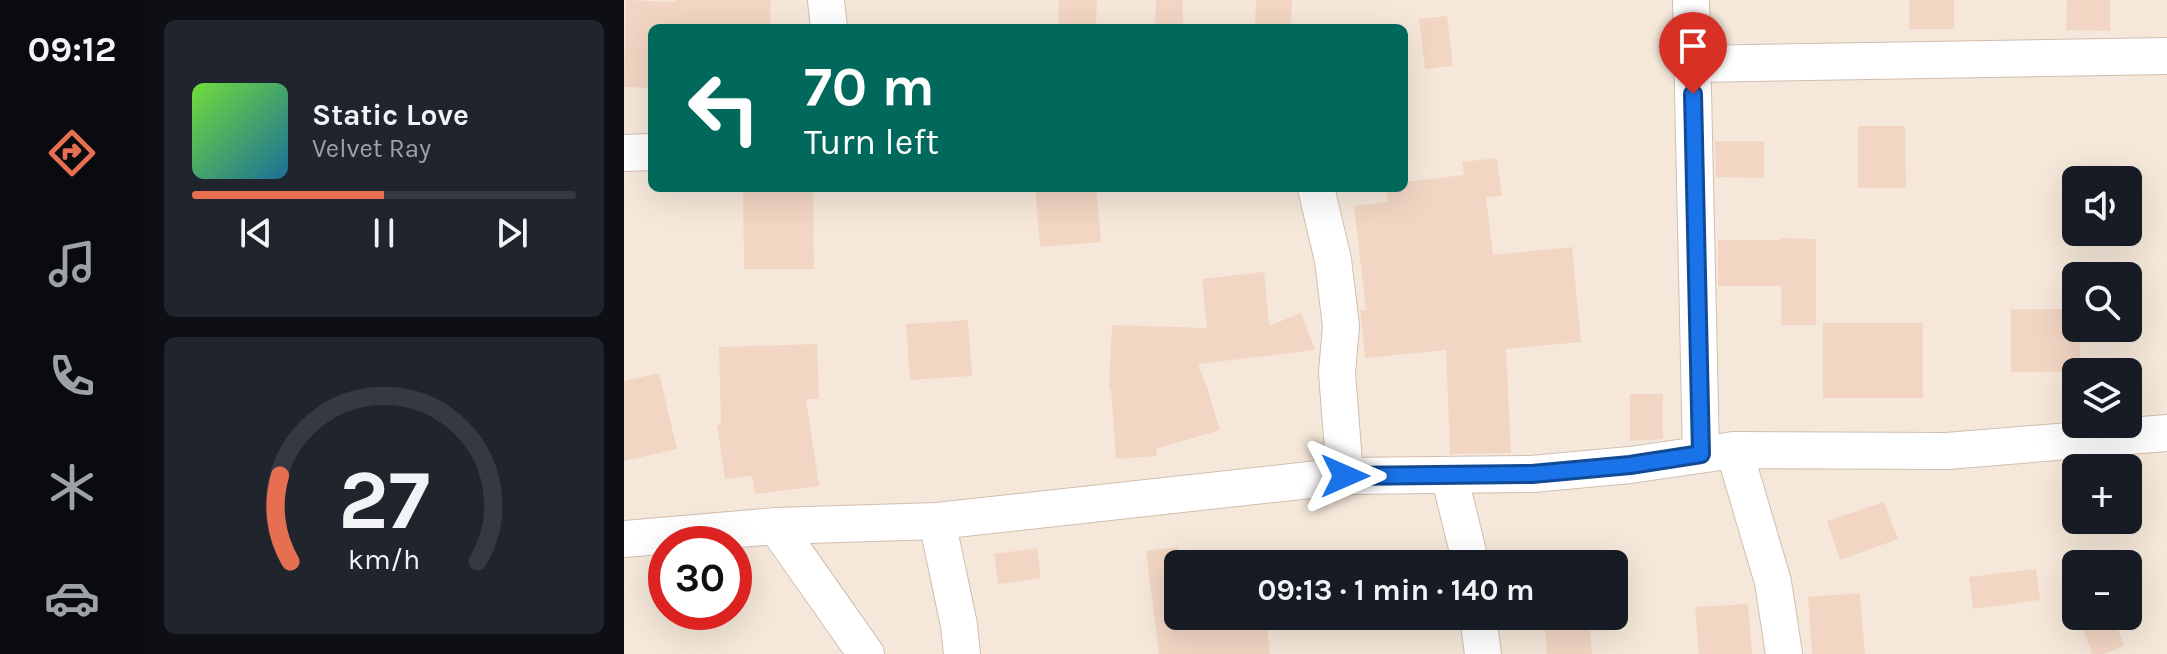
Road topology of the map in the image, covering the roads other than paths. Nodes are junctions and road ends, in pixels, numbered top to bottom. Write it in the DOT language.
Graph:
graph roads {
  1 [pos="826,0"];
  2 [pos="1691,0"];
  3 [pos="829,24"];
  4 [pos="2167,56"];
  5 [pos="1692,64"];
  6 [pos="648,152"];
  7 [pos="624,153"];
  8 [pos="1317,192"];
  9 [pos="2167,433"];
  10 [pos="1717,452"];
  11 [pos="1449,475"];
  12 [pos="1345,476"];
  13 [pos="937,521"];
  14 [pos="776,526"];
  15 [pos="624,539"];
  16 [pos="1468,550"];
  17 [pos="1480,630"];
  18 [pos="866,654"];
  19 [pos="962,654"];
  20 [pos="1483,654"];
  21 [pos="1784,654"];
  1 -- 3 [label="street"];
  2 -- 5 [label="street"];
  4 -- 5 [label="street"];
  5 -- 10 [label="street"];
  6 -- 7 [label="street"];
  8 -- 12 [label="street"];
  9 -- 10 [label="street"];
  10 -- 11 [label="street"];
  10 -- 21 [label="street"];
  11 -- 12 [label="street"];
  11 -- 16 [label="street"];
  12 -- 13 [label="street"];
  13 -- 14 [label="street"];
  13 -- 19 [label="street"];
  14 -- 15 [label="street"];
  14 -- 18 [label="street"];
  17 -- 20 [label="street"];
}
